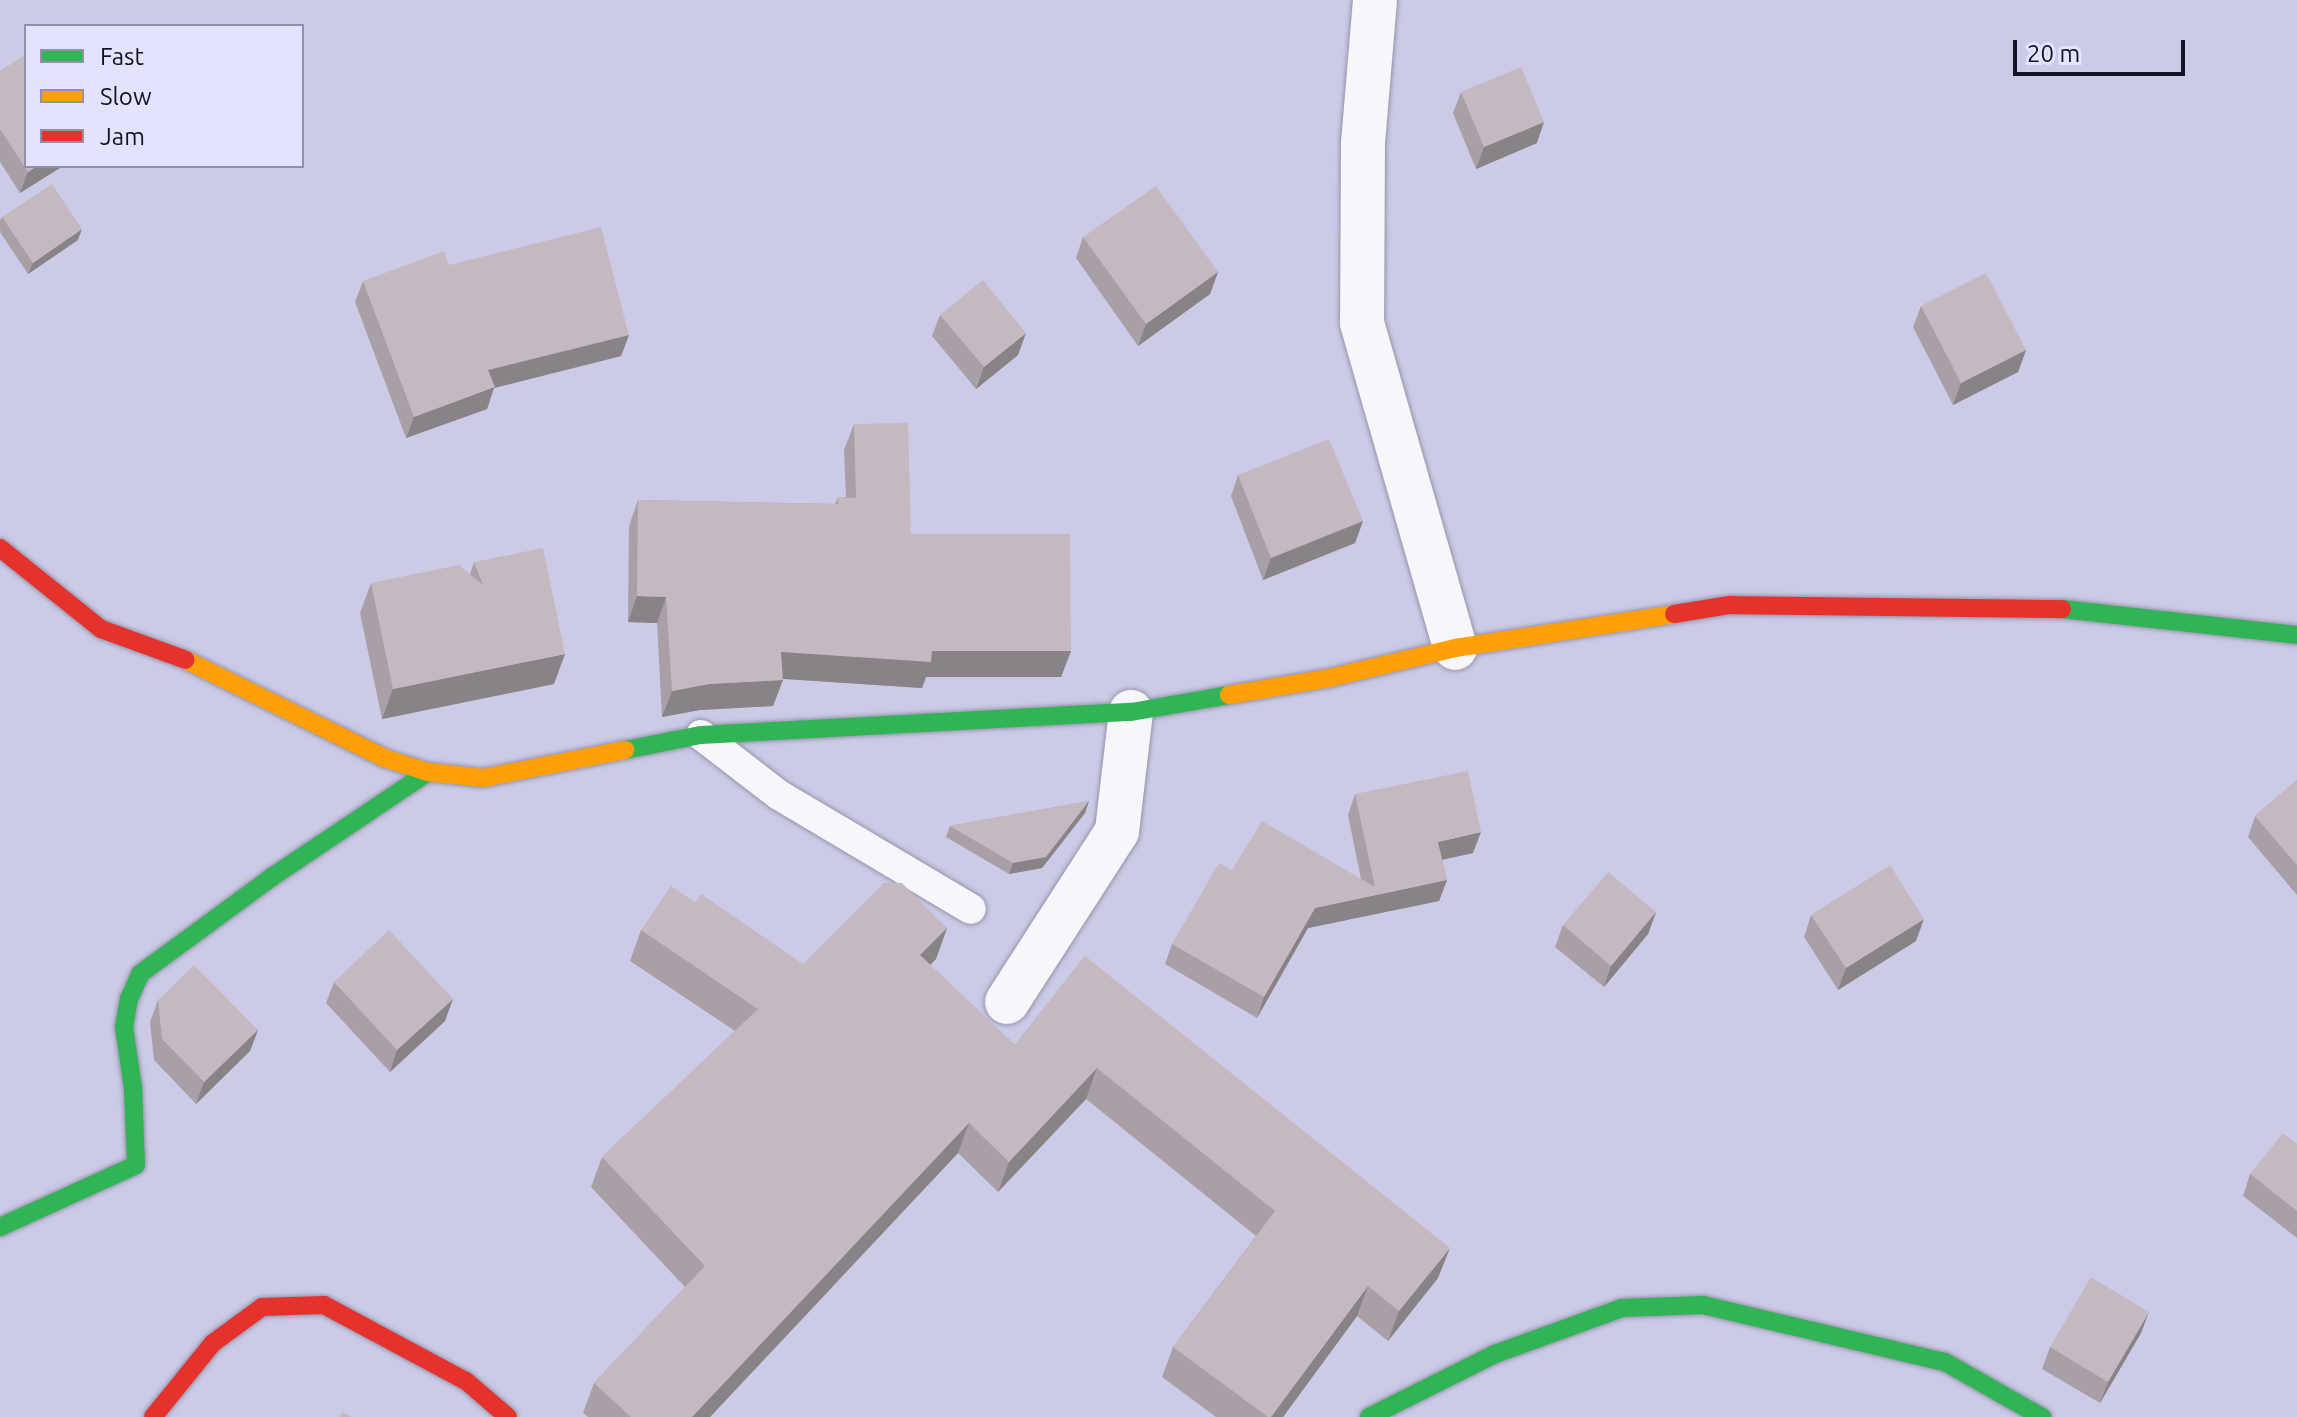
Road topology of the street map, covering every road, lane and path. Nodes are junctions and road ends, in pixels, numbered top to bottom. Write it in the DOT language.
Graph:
graph roads {
  1 [pos="1375,0"];
  2 [pos="0,548"];
  3 [pos="2297,635"];
  4 [pos="1455,648"];
  5 [pos="1131,712"];
  6 [pos="701,735"];
  7 [pos="428,772"];
  8 [pos="971,909"];
  9 [pos="1007,1002"];
  10 [pos="0,1227"];
  11 [pos="153,1417"];
  12 [pos="508,1417"];
  13 [pos="1369,1417"];
  14 [pos="2042,1417"];
  1 -- 4 [label="street"];
  2 -- 7 [label="main road"];
  3 -- 4 [label="main road"];
  4 -- 5 [label="main road"];
  5 -- 6 [label="main road"];
  5 -- 9 [label="street"];
  6 -- 7 [label="main road"];
  6 -- 8 [label="lane"];
  7 -- 10 [label="main road"];
  11 -- 12 [label="main road"];
  13 -- 14 [label="main road"];
}
